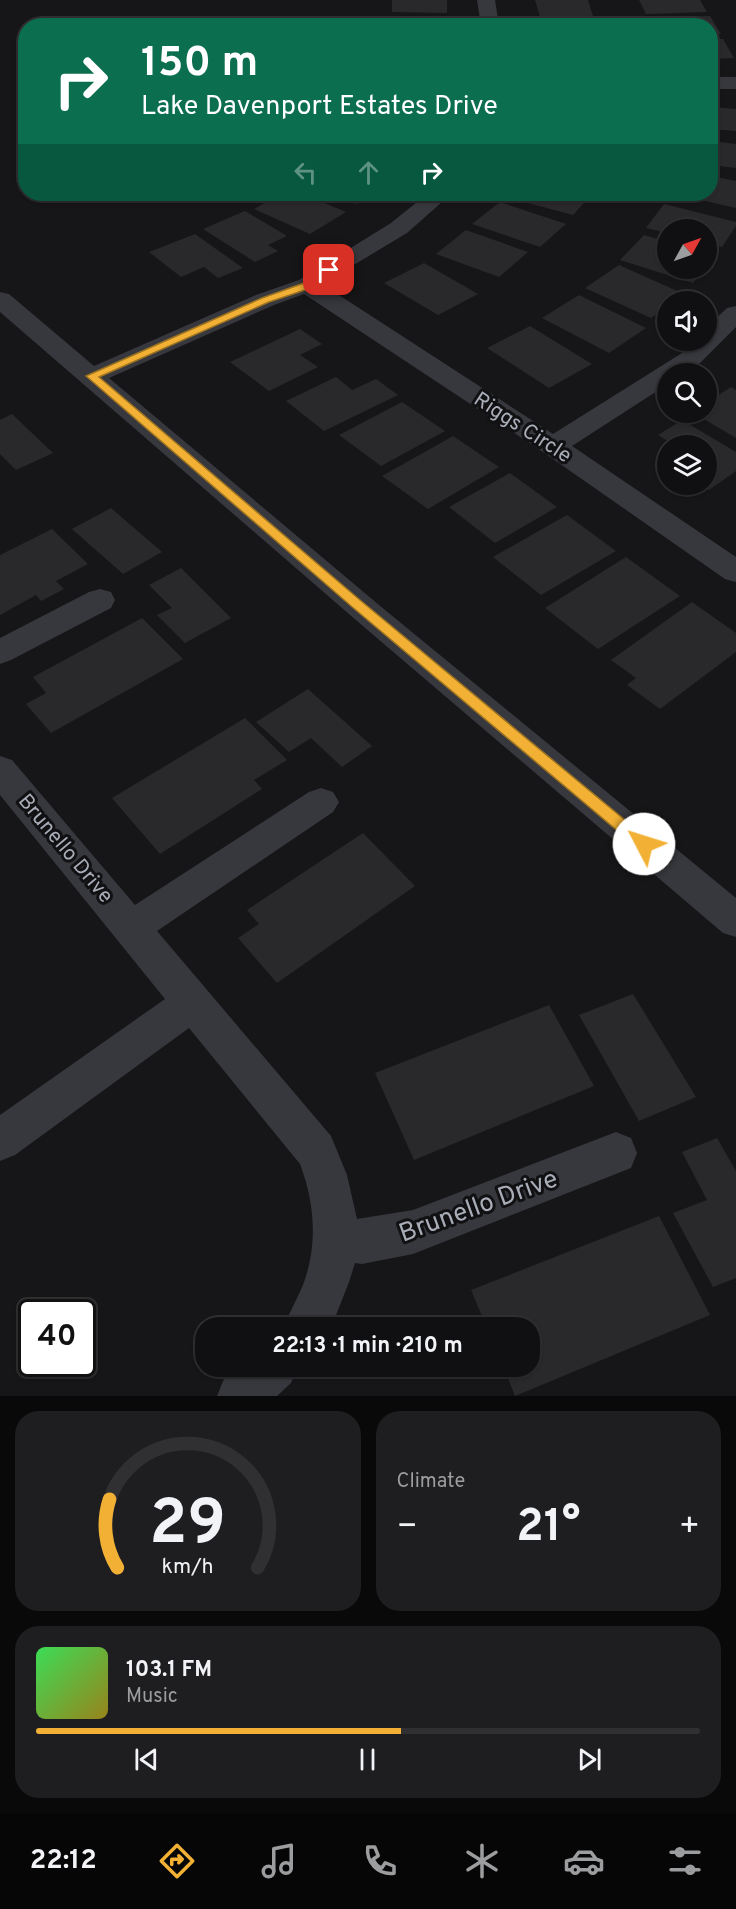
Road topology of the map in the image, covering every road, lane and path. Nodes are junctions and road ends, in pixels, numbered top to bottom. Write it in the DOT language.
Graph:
graph roads {
  1 [pos="486,0"];
  2 [pos="489,18"];
  3 [pos="718,83"];
  4 [pos="736,83"];
  5 [pos="432,201"];
  6 [pos="307,285"];
  7 [pos="0,299"];
  8 [pos="736,313"];
  9 [pos="92,376"];
  10 [pos="553,446"];
  11 [pos="736,572"];
  12 [pos="100,600"];
  13 [pos="0,652"];
  14 [pos="0,770"];
  15 [pos="321,802"];
  16 [pos="736,921"];
  17 [pos="133,927"];
  18 [pos="194,1001"];
  19 [pos="0,1140"];
  20 [pos="616,1153"];
  21 [pos="337,1237"];
  22 [pos="312,1317"];
  23 [pos="262,1377"];
  24 [pos="241,1396"];
  1 -- 2 [label="street"];
  3 -- 4 [label="street"];
  5 -- 6 [label="street"];
  6 -- 9 [label="street"];
  6 -- 10 [label="street, Riggs Circle"];
  7 -- 9 [label="street"];
  8 -- 10 [label="street"];
  9 -- 16 [label="street"];
  10 -- 11 [label="street, Riggs Circle"];
  12 -- 13 [label="street"];
  14 -- 17 [label="street, Brunello Drive"];
  15 -- 17 [label="street"];
  17 -- 18 [label="street, Brunello Drive"];
  18 -- 19 [label="street"];
  18 -- 21 [label="street, Brunello Drive"];
  20 -- 21 [label="street, Brunello Drive"];
  21 -- 22 [label="street, Brunello Drive"];
  23 -- 24 [label="street"];
}
